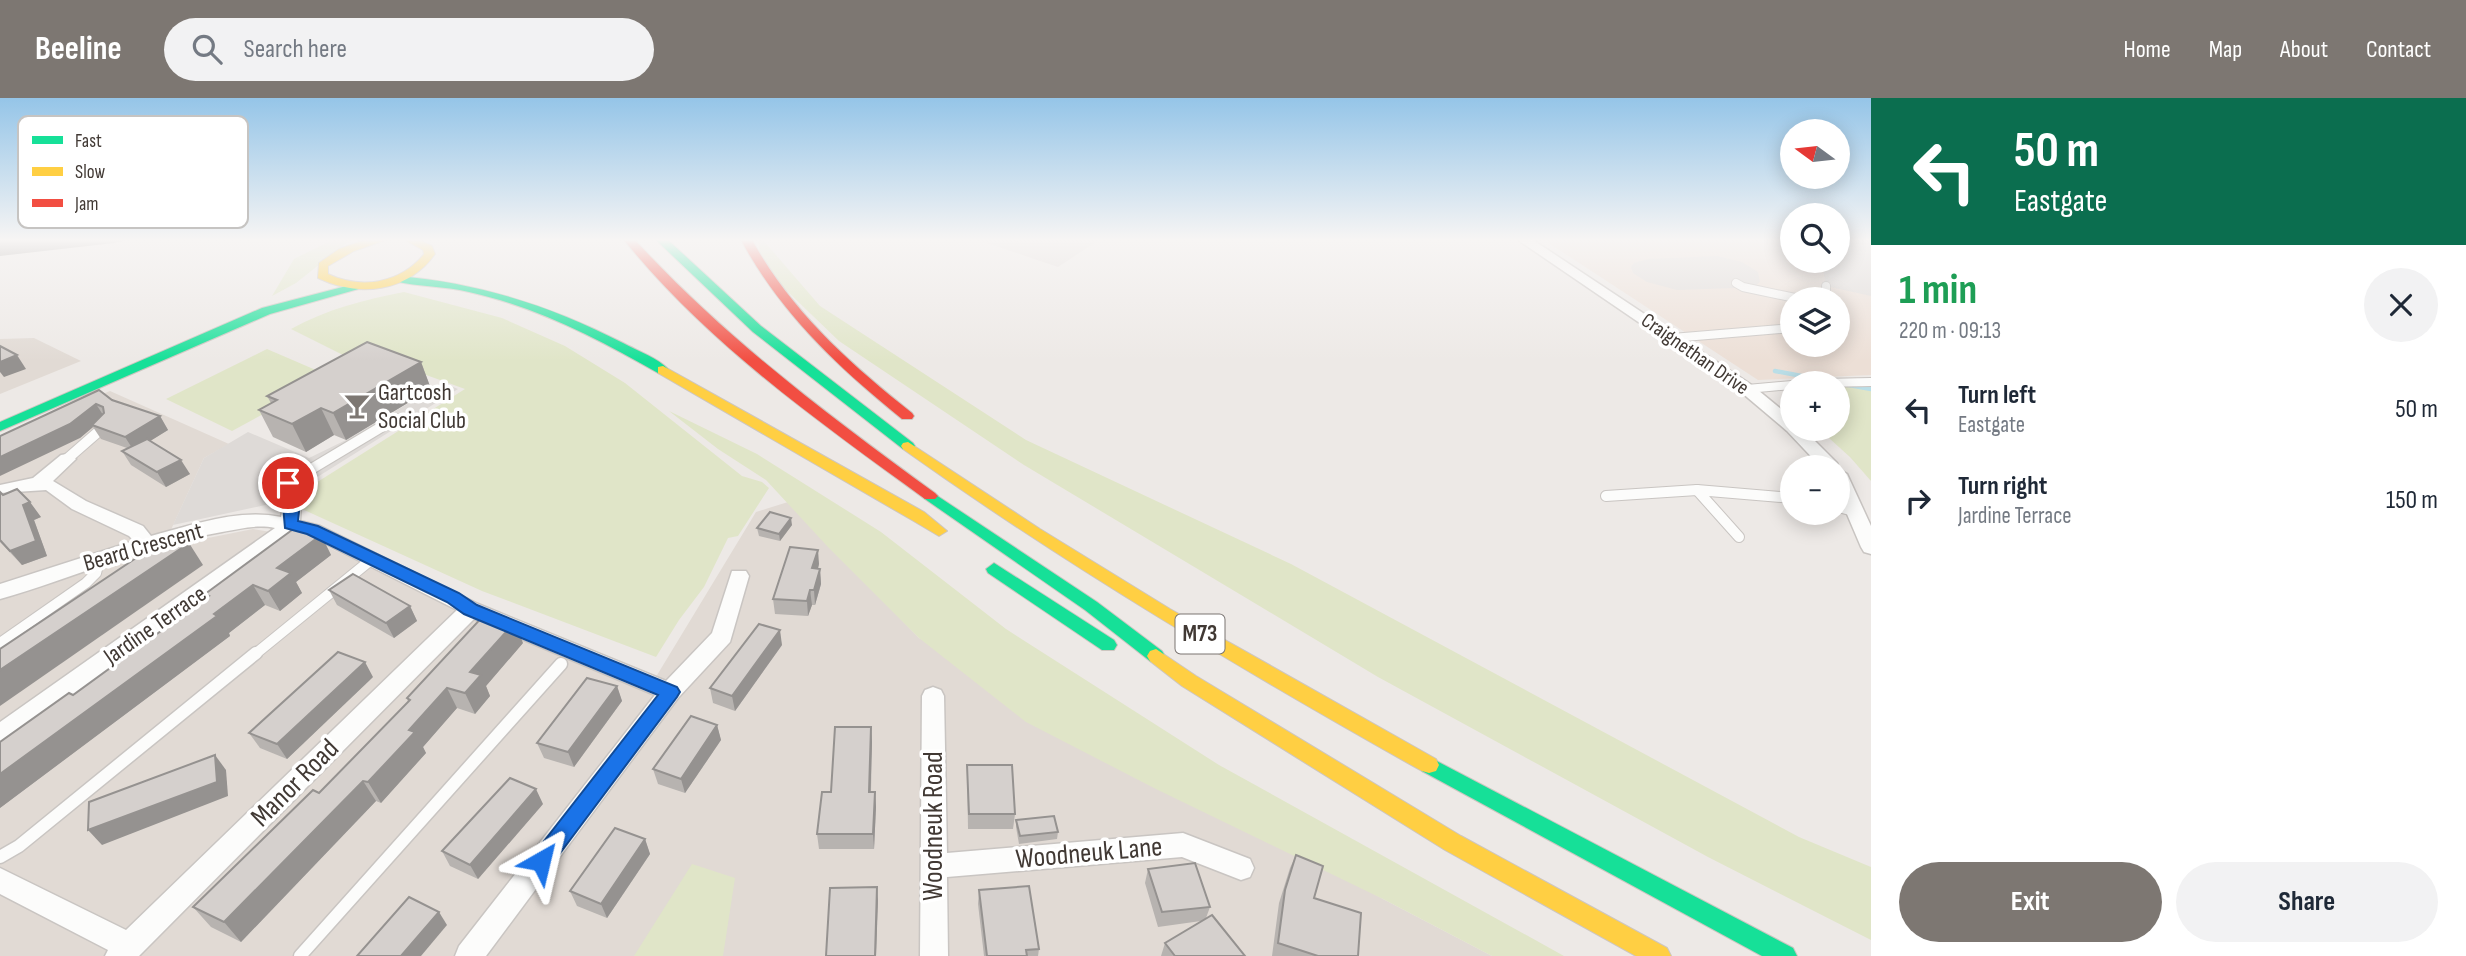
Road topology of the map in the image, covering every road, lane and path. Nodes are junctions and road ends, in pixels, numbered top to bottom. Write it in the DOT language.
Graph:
graph roads {
  1 [pos="317,280"];
  2 [pos="327,280"];
  3 [pos="392,280"];
  4 [pos="442,280"];
  5 [pos="666,280"];
  6 [pos="702,280"];
  7 [pos="768,280"];
  8 [pos="1584,280"];
  9 [pos="1736,283"];
  10 [pos="358,286"];
  11 [pos="1780,295"];
  12 [pos="266,312"];
  13 [pos="1780,329"];
  14 [pos="1672,338"];
  15 [pos="1850,382"];
  16 [pos="1871,382"];
  17 [pos="1780,386"];
  18 [pos="1747,389"];
  19 [pos="1780,417"];
  20 [pos="396,418"];
  21 [pos="106,425"];
  22 [pos="918,425"];
  23 [pos="0,427"];
  24 [pos="1806,441"];
  25 [pos="1819,455"];
  26 [pos="67,459"];
  27 [pos="39,483"];
  28 [pos="3,489"];
  29 [pos="1697,490"];
  30 [pos="1606,496"];
  31 [pos="1780,497"];
  32 [pos="292,502"];
  33 [pos="1850,515"];
  34 [pos="290,524"];
  35 [pos="1739,537"];
  36 [pos="951,540"];
  37 [pos="146,544"];
  38 [pos="1871,547"];
  39 [pos="100,557"];
  40 [pos="372,559"];
  41 [pos="985,563"];
  42 [pos="739,576"];
  43 [pos="0,592"];
  44 [pos="471,609"];
  45 [pos="0,643"];
  46 [pos="1119,652"];
  47 [pos="561,664"];
  48 [pos="1287,666"];
  49 [pos="1143,667"];
  50 [pos="670,692"];
  51 [pos="933,696"];
  52 [pos="0,735"];
  53 [pos="1453,844"];
  54 [pos="0,857"];
  55 [pos="933,866"];
  56 [pos="1241,869"];
  57 [pos="0,880"];
  58 [pos="1645,882"];
  59 [pos="124,951"];
  60 [pos="300,956"];
  61 [pos="469,956"];
  62 [pos="934,956"];
  63 [pos="1659,956"];
  64 [pos="1785,956"];
  1 -- 12 [label="main road"];
  2 -- 10 [label="main road"];
  3 -- 10 [label="main road"];
  4 -- 36 [label="main road"];
  5 -- 53 [label="main road, M73"];
  6 -- 58 [label="main road, M73"];
  7 -- 22 [label="main road"];
  8 -- 14 [label="street, Craignethan Drive"];
  9 -- 11 [label="lane"];
  10 -- 12 [label="main road"];
  12 -- 23 [label="main road"];
  13 -- 14 [label="lane"];
  14 -- 18 [label="street, Craignethan Drive"];
  15 -- 16 [label="lane"];
  17 -- 18 [label="lane"];
  18 -- 19 [label="street, Craignethan Drive"];
  20 -- 32 [label="lane"];
  21 -- 26 [label="lane"];
  24 -- 25 [label="street, Craignethan Drive"];
  26 -- 27 [label="street"];
  27 -- 28 [label="street"];
  27 -- 37 [label="street"];
  29 -- 30 [label="lane"];
  29 -- 31 [label="lane"];
  29 -- 35 [label="lane"];
  32 -- 34 [label="street"];
  33 -- 38 [label="street"];
  34 -- 37 [label="street, Beard Crescent"];
  34 -- 40 [label="street, Beard Crescent"];
  34 -- 52 [label="street, Jardine Terrace"];
  37 -- 39 [label="street, Beard Crescent"];
  39 -- 43 [label="street, Beard Crescent"];
  39 -- 45 [label="lane"];
  40 -- 44 [label="street, Beard Crescent"];
  40 -- 54 [label="lane"];
  41 -- 46 [label="main road"];
  42 -- 50 [label="street"];
  44 -- 50 [label="street, Beard Crescent"];
  44 -- 59 [label="street, Manor Road"];
  47 -- 60 [label="lane"];
  48 -- 58 [label="main road"];
  49 -- 53 [label="main road"];
  50 -- 61 [label="street"];
  51 -- 55 [label="street, Woodneuk Road"];
  53 -- 63 [label="main road, M73"];
  55 -- 56 [label="street, Woodneuk Lane"];
  55 -- 62 [label="street, Woodneuk Road"];
  57 -- 59 [label="street"];
  58 -- 64 [label="main road, M73"];
}
